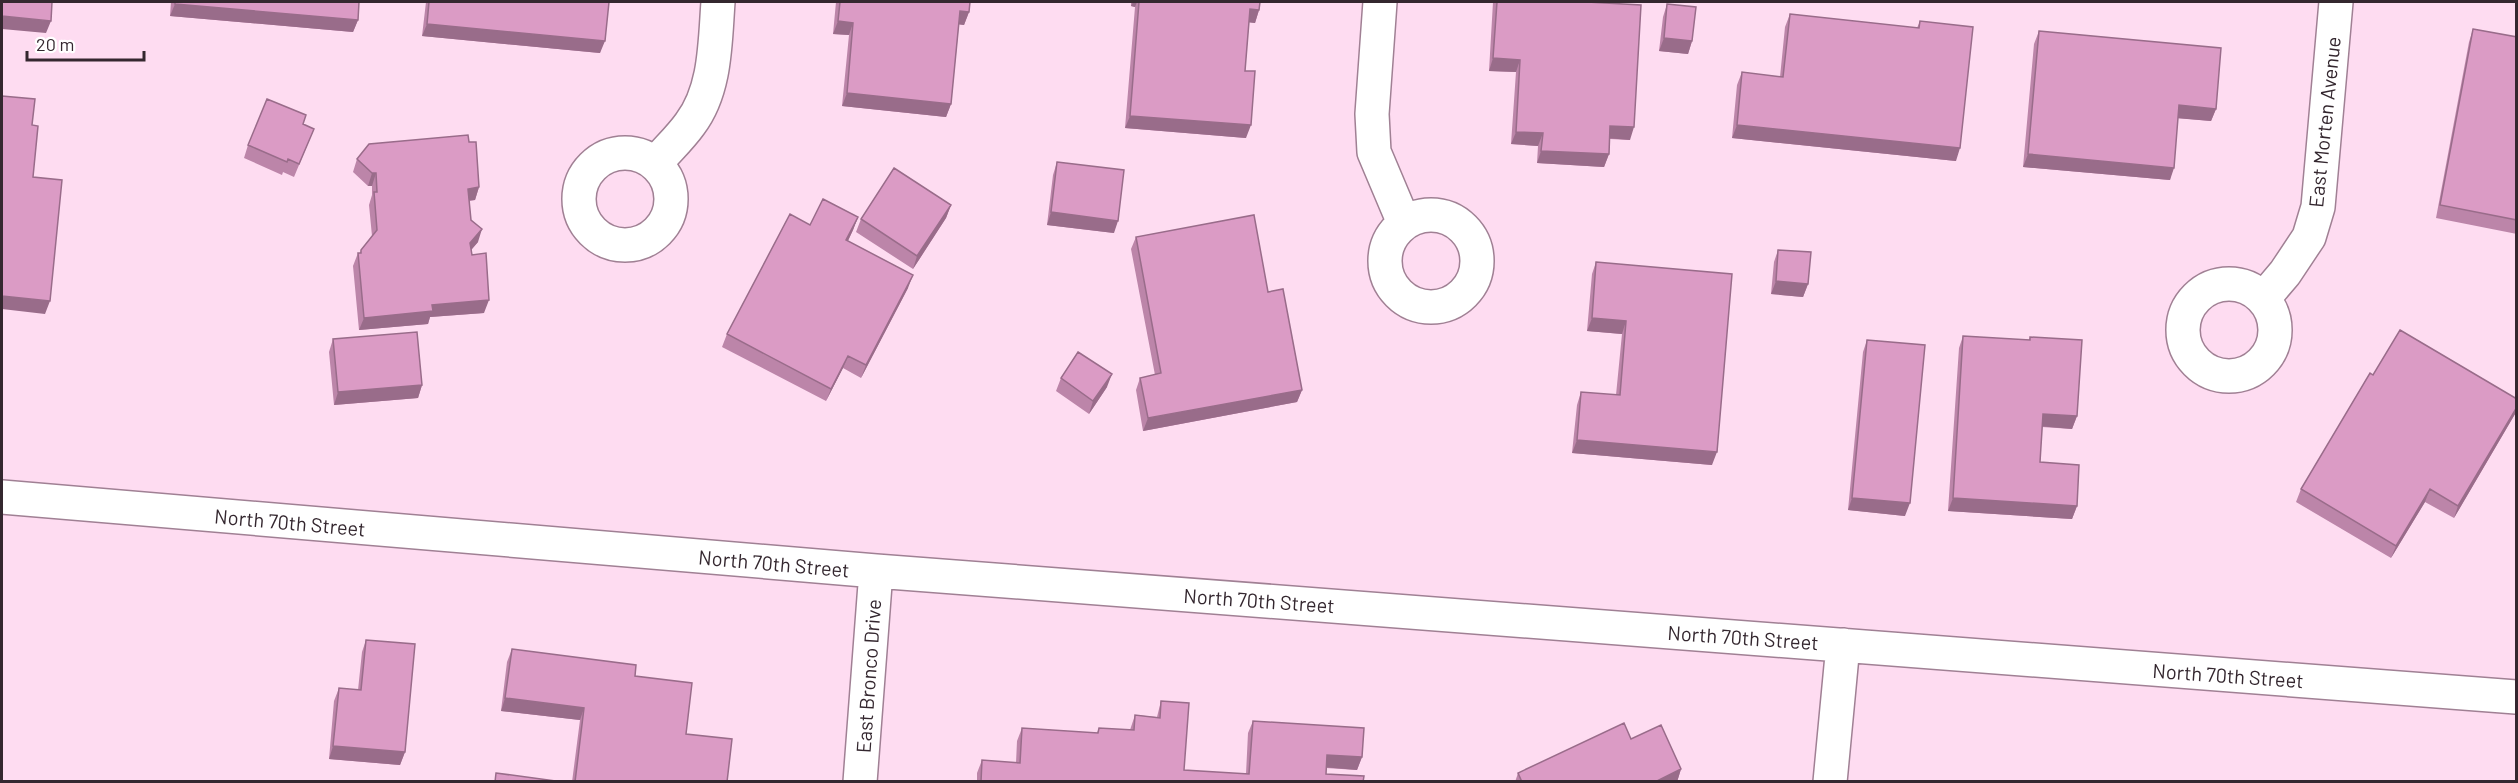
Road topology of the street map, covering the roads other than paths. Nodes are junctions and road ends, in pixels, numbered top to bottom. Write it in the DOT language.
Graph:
graph roads {
  1 [pos="718,2"];
  2 [pos="1380,2"];
  3 [pos="2336,2"];
  4 [pos="656,163"];
  5 [pos="1404,224"];
  6 [pos="2263,299"];
  7 [pos="2,497"];
  8 [pos="876,571"];
  9 [pos="1844,645"];
  10 [pos="2517,697"];
  11 [pos="860,782"];
  12 [pos="1830,782"];
  1 -- 4 [label="street"];
  2 -- 5 [label="street"];
  3 -- 6 [label="street, East Morten Avenue"];
  7 -- 8 [label="street, North 70th Street"];
  8 -- 9 [label="street, North 70th Street"];
  8 -- 11 [label="street, East Bronco Drive"];
  9 -- 10 [label="street, North 70th Street"];
  9 -- 12 [label="street"];
}
